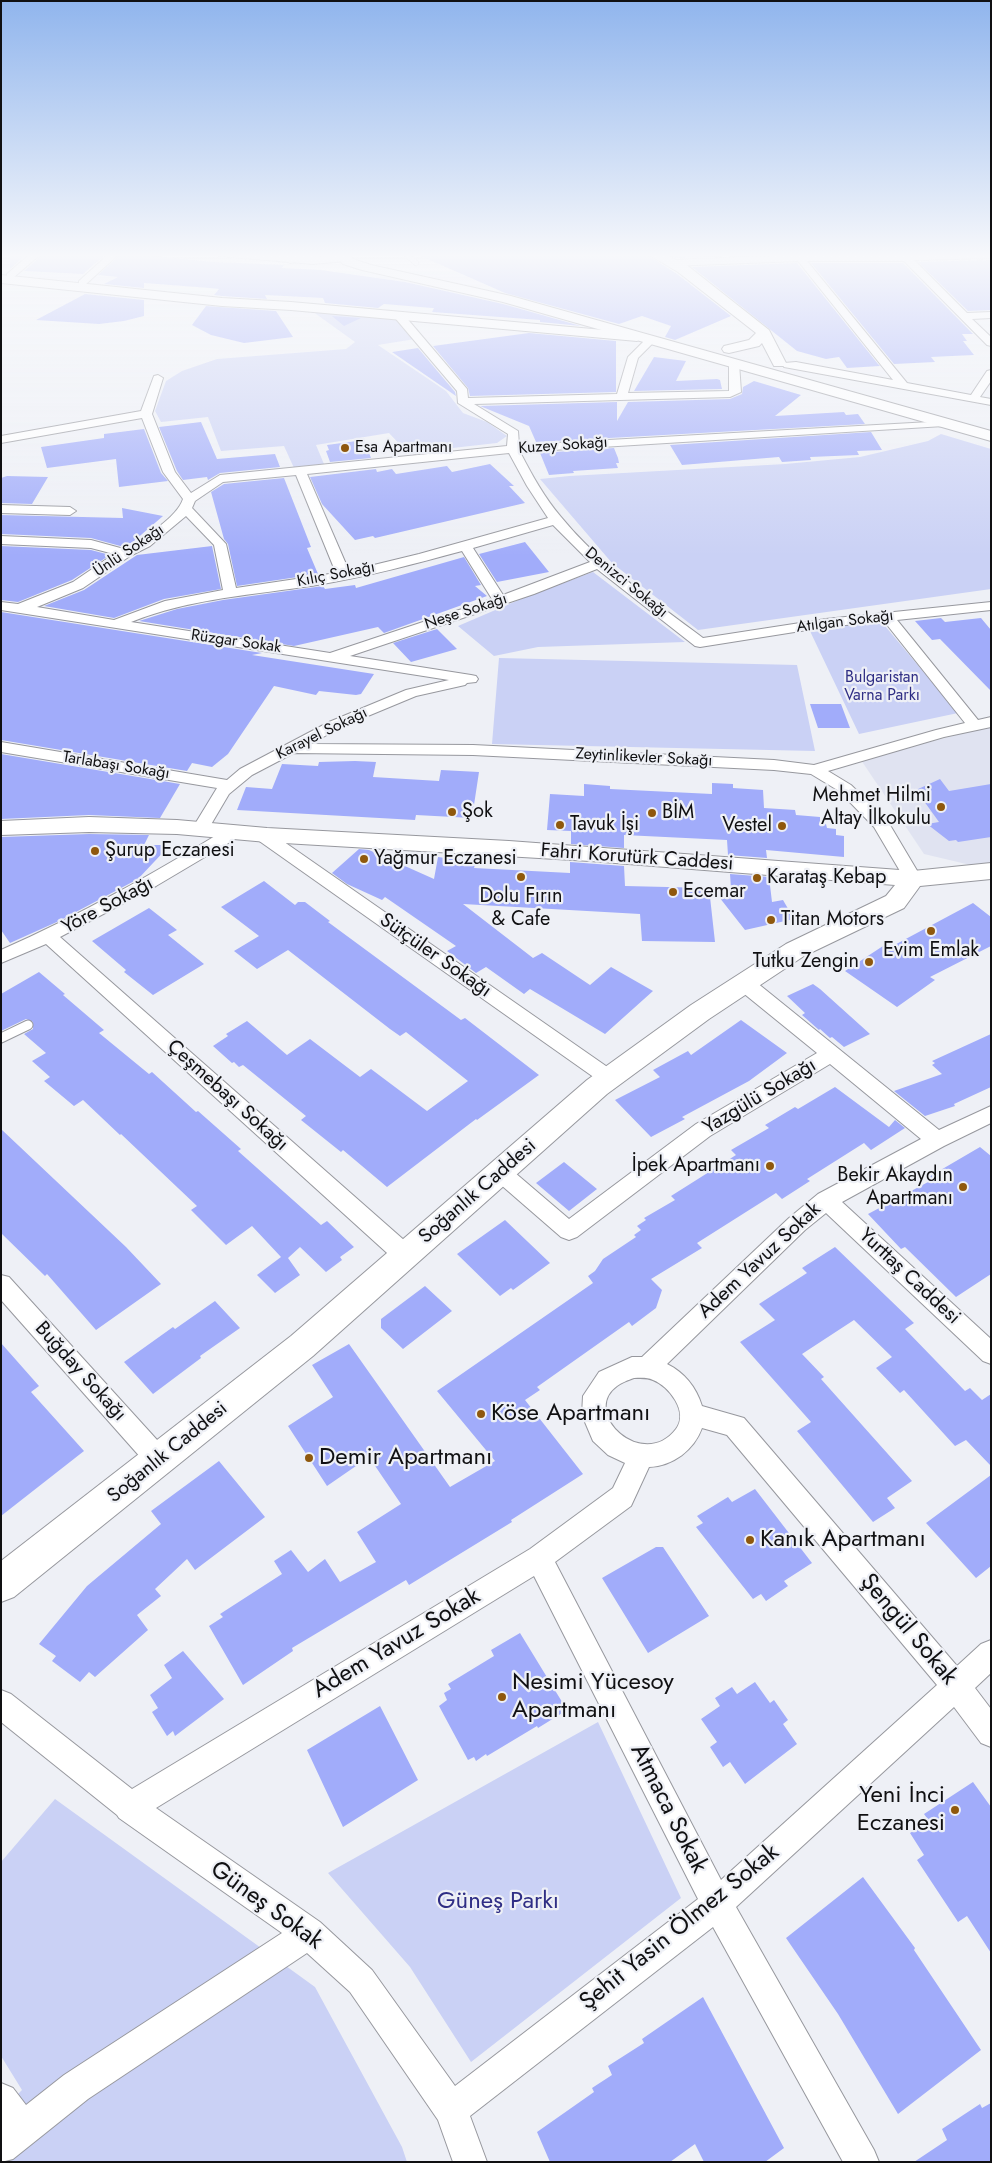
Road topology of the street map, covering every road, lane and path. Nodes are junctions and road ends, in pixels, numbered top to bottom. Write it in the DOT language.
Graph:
graph roads {
  1 [pos="431,354"];
  2 [pos="634,354"];
  3 [pos="701,354"];
  4 [pos="747,354"];
  5 [pos="777,354"];
  6 [pos="878,354"];
  7 [pos="754,356"];
  8 [pos="734,363"];
  9 [pos="783,364"];
  10 [pos="991,373"];
  11 [pos="158,378"];
  12 [pos="903,385"];
  13 [pos="621,397"];
  14 [pos="974,398"];
  15 [pos="462,401"];
  16 [pos="991,402"];
  17 [pos="146,414"];
  18 [pos="944,422"];
  19 [pos="991,428"];
  20 [pos="991,436"];
  21 [pos="1,440"];
  22 [pos="513,449"];
  23 [pos="300,471"];
  24 [pos="187,504"];
  25 [pos="1,509"];
  26 [pos="70,511"];
  27 [pos="556,520"];
  28 [pos="1,540"];
  29 [pos="466,546"];
  30 [pos="126,553"];
  31 [pos="598,564"];
  32 [pos="344,576"];
  33 [pos="230,593"];
  34 [pos="500,601"];
  35 [pos="1,606"];
  36 [pos="991,606"];
  37 [pos="19,609"];
  38 [pos="887,616"];
  39 [pos="115,624"];
  40 [pos="700,643"];
  41 [pos="333,657"];
  42 [pos="471,679"];
  43 [pos="983,724"];
  44 [pos="1,747"];
  45 [pos="291,748"];
  46 [pos="814,770"];
  47 [pos="230,785"];
  48 [pos="1,828"];
  49 [pos="200,829"];
  50 [pos="236,831"];
  51 [pos="261,834"];
  52 [pos="991,871"];
  53 [pos="913,880"];
  54 [pos="49,937"];
  55 [pos="1,956"];
  56 [pos="744,984"];
  57 [pos="28,1025"];
  58 [pos="1,1038"];
  59 [pos="832,1054"];
  60 [pos="609,1078"];
  61 [pos="986,1121"];
  62 [pos="937,1140"];
  63 [pos="500,1172"];
  64 [pos="826,1200"];
  65 [pos="405,1255"];
  66 [pos="1,1284"];
  67 [pos="991,1354"];
  68 [pos="647,1368"];
  69 [pos="692,1414"];
  70 [pos="641,1457"];
  71 [pos="159,1460"];
  72 [pos="540,1558"];
  73 [pos="1,1584"];
  74 [pos="991,1654"];
  75 [pos="956,1686"];
  76 [pos="1,1704"];
  77 [pos="991,1733"];
  78 [pos="129,1808"];
  79 [pos="717,1904"];
  80 [pos="309,1933"];
  81 [pos="1,2100"];
  82 [pos="451,2110"];
  83 [pos="13,2138"];
  84 [pos="470,2162"];
  85 [pos="862,2162"];
  1 -- 15 [label="street"];
  2 -- 13 [label="street"];
  3 -- 8 [label="street"];
  4 -- 7 [label="street"];
  5 -- 9 [label="street"];
  6 -- 12 [label="street"];
  7 -- 8 [label="street"];
  7 -- 9 [label="street"];
  8 -- 13 [label="street"];
  8 -- 18 [label="street"];
  9 -- 12 [label="street"];
  9 -- 19 [label="street"];
  10 -- 14 [label="street"];
  11 -- 17 [label="street"];
  12 -- 14 [label="street"];
  13 -- 15 [label="street"];
  14 -- 16 [label="street"];
  15 -- 22 [label="street, Denizci Sokağı"];
  17 -- 21 [label="street"];
  17 -- 24 [label="street"];
  18 -- 20 [label="street"];
  18 -- 22 [label="street, Kuzey Sokağı"];
  22 -- 23 [label="street, Kuzey Sokağı"];
  22 -- 27 [label="street, Denizci Sokağı"];
  23 -- 24 [label="street, Kuzey Sokağı"];
  23 -- 32 [label="street"];
  24 -- 30 [label="street, Ünlü Sokağı"];
  24 -- 33 [label="street"];
  25 -- 26 [label="street"];
  27 -- 29 [label="street, Kılıç Sokağı"];
  27 -- 31 [label="street, Denizci Sokağı"];
  28 -- 30 [label="street"];
  29 -- 32 [label="street, Kılıç Sokağı"];
  29 -- 34 [label="street"];
  30 -- 37 [label="street, Ünlü Sokağı"];
  31 -- 34 [label="street, Neşe Sokağı"];
  31 -- 40 [label="street, Denizci Sokağı"];
  32 -- 33 [label="street, Kılıç Sokağı"];
  33 -- 39 [label="street, Kılıç Sokağı"];
  34 -- 41 [label="street, Neşe Sokağı"];
  35 -- 37 [label="street, Rüzgar Sokak"];
  36 -- 38 [label="street, Atılgan Sokağı"];
  37 -- 39 [label="street, Rüzgar Sokak"];
  38 -- 40 [label="street, Atılgan Sokağı"];
  38 -- 43 [label="street"];
  39 -- 41 [label="street, Rüzgar Sokak"];
  41 -- 42 [label="street, Rüzgar Sokak"];
  42 -- 45 [label="street, Karayel Sokağı"];
  43 -- 46 [label="street, Zeytinlikevler Sokağı"];
  44 -- 47 [label="street, Tarlabaşı Sokağı"];
  45 -- 46 [label="street, Zeytinlikevler Sokağı"];
  45 -- 47 [label="street, Karayel Sokağı"];
  46 -- 53 [label="street"];
  47 -- 49 [label="street, Karayel Sokağı"];
  48 -- 49 [label="street, Fahri Korutürk Caddesi"];
  49 -- 50 [label="street, Fahri Korutürk Caddesi"];
  50 -- 51 [label="street, Fahri Korutürk Caddesi"];
  50 -- 54 [label="street, Yöre Sokağı"];
  51 -- 53 [label="street, Fahri Korutürk Caddesi"];
  51 -- 60 [label="street, Sütçüler Sokağı"];
  52 -- 53 [label="street"];
  53 -- 56 [label="street, Soğanlık Caddesi"];
  54 -- 55 [label="street, Yöre Sokağı"];
  54 -- 65 [label="street, Çeşmebaşı Sokağı"];
  56 -- 59 [label="street"];
  56 -- 60 [label="street, Soğanlık Caddesi"];
  57 -- 58 [label="lane"];
  59 -- 62 [label="street"];
  59 -- 63 [label="street, Yazgülü Sokağı"];
  60 -- 63 [label="street, Soğanlık Caddesi"];
  61 -- 62 [label="street, Adem Yavuz Sokak"];
  62 -- 64 [label="street, Adem Yavuz Sokak"];
  63 -- 65 [label="street, Soğanlık Caddesi"];
  64 -- 67 [label="street, Yurttaş Caddesi"];
  64 -- 68 [label="street, Adem Yavuz Sokak"];
  65 -- 71 [label="street, Soğanlık Caddesi"];
  66 -- 71 [label="street, Buğday Sokağı"];
  68 -- 69 [label="street"];
  68 -- 70 [label="street"];
  69 -- 70 [label="street"];
  69 -- 75 [label="street, Şengül Sokak"];
  70 -- 72 [label="street, Adem Yavuz Sokak"];
  71 -- 73 [label="street, Soğanlık Caddesi"];
  72 -- 78 [label="street, Adem Yavuz Sokak"];
  72 -- 79 [label="street, Atmaca Sokak"];
  74 -- 75 [label="street, Şehit Yasin Ölmez Sokak"];
  75 -- 77 [label="street, Şengül Sokak"];
  75 -- 79 [label="street, Şehit Yasin Ölmez Sokak"];
  76 -- 78 [label="street, Güneş Sokak"];
  78 -- 80 [label="street, Güneş Sokak"];
  79 -- 82 [label="street, Şehit Yasin Ölmez Sokak"];
  79 -- 85 [label="street, Atmaca Sokak"];
  80 -- 82 [label="street, Güneş Sokak"];
  80 -- 83 [label="street"];
  81 -- 83 [label="street"];
  82 -- 84 [label="street, Güneş Sokak"];
}
